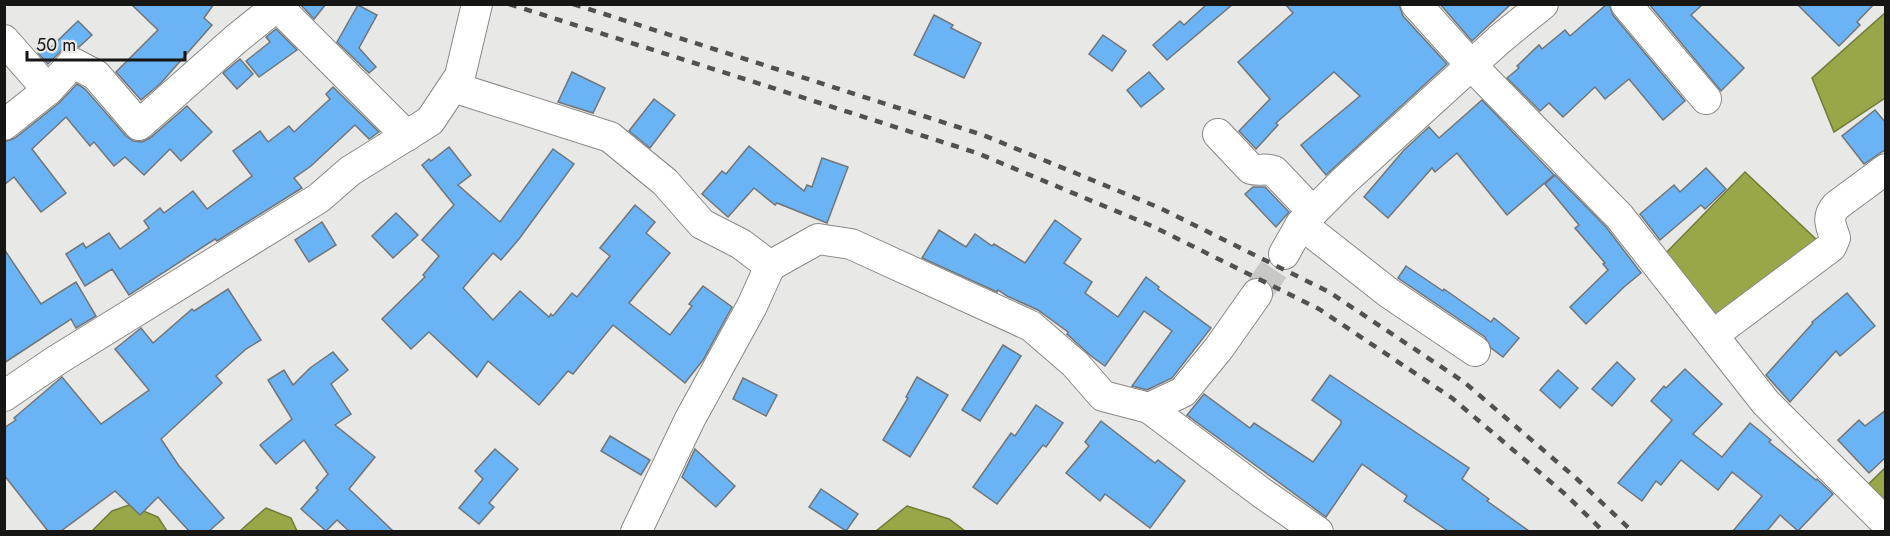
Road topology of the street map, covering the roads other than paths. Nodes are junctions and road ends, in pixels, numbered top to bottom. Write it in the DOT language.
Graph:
graph roads {
  1 [pos="477,4"];
  2 [pos="1416,4"];
  3 [pos="1543,4"];
  4 [pos="1626,4"];
  5 [pos="4,40"];
  6 [pos="1471,65"];
  7 [pos="453,87"];
  8 [pos="48,90"];
  9 [pos="1706,99"];
  10 [pos="4,125"];
  11 [pos="1218,134"];
  12 [pos="407,136"];
  13 [pos="1886,169"];
  14 [pos="1307,218"];
  15 [pos="1284,254"];
  16 [pos="770,266"];
  17 [pos="1257,294"];
  18 [pos="1713,335"];
  19 [pos="1475,351"];
  20 [pos="4,396"];
  21 [pos="1149,408"];
  22 [pos="1886,523"];
  23 [pos="636,531"];
  24 [pos="1318,531"];
  1 -- 7 [label="street"];
  2 -- 6 [label="street"];
  3 -- 6 [label="street"];
  4 -- 9 [label="street"];
  5 -- 8 [label="street"];
  6 -- 14 [label="street"];
  6 -- 18 [label="street"];
  7 -- 12 [label="street"];
  7 -- 16 [label="street"];
  8 -- 10 [label="street"];
  8 -- 12 [label="street"];
  11 -- 14 [label="street"];
  12 -- 20 [label="street"];
  13 -- 18 [label="street"];
  14 -- 15 [label="street"];
  14 -- 19 [label="street"];
  16 -- 21 [label="street"];
  16 -- 23 [label="street"];
  17 -- 21 [label="street"];
  18 -- 22 [label="street"];
  21 -- 24 [label="street"];
}
